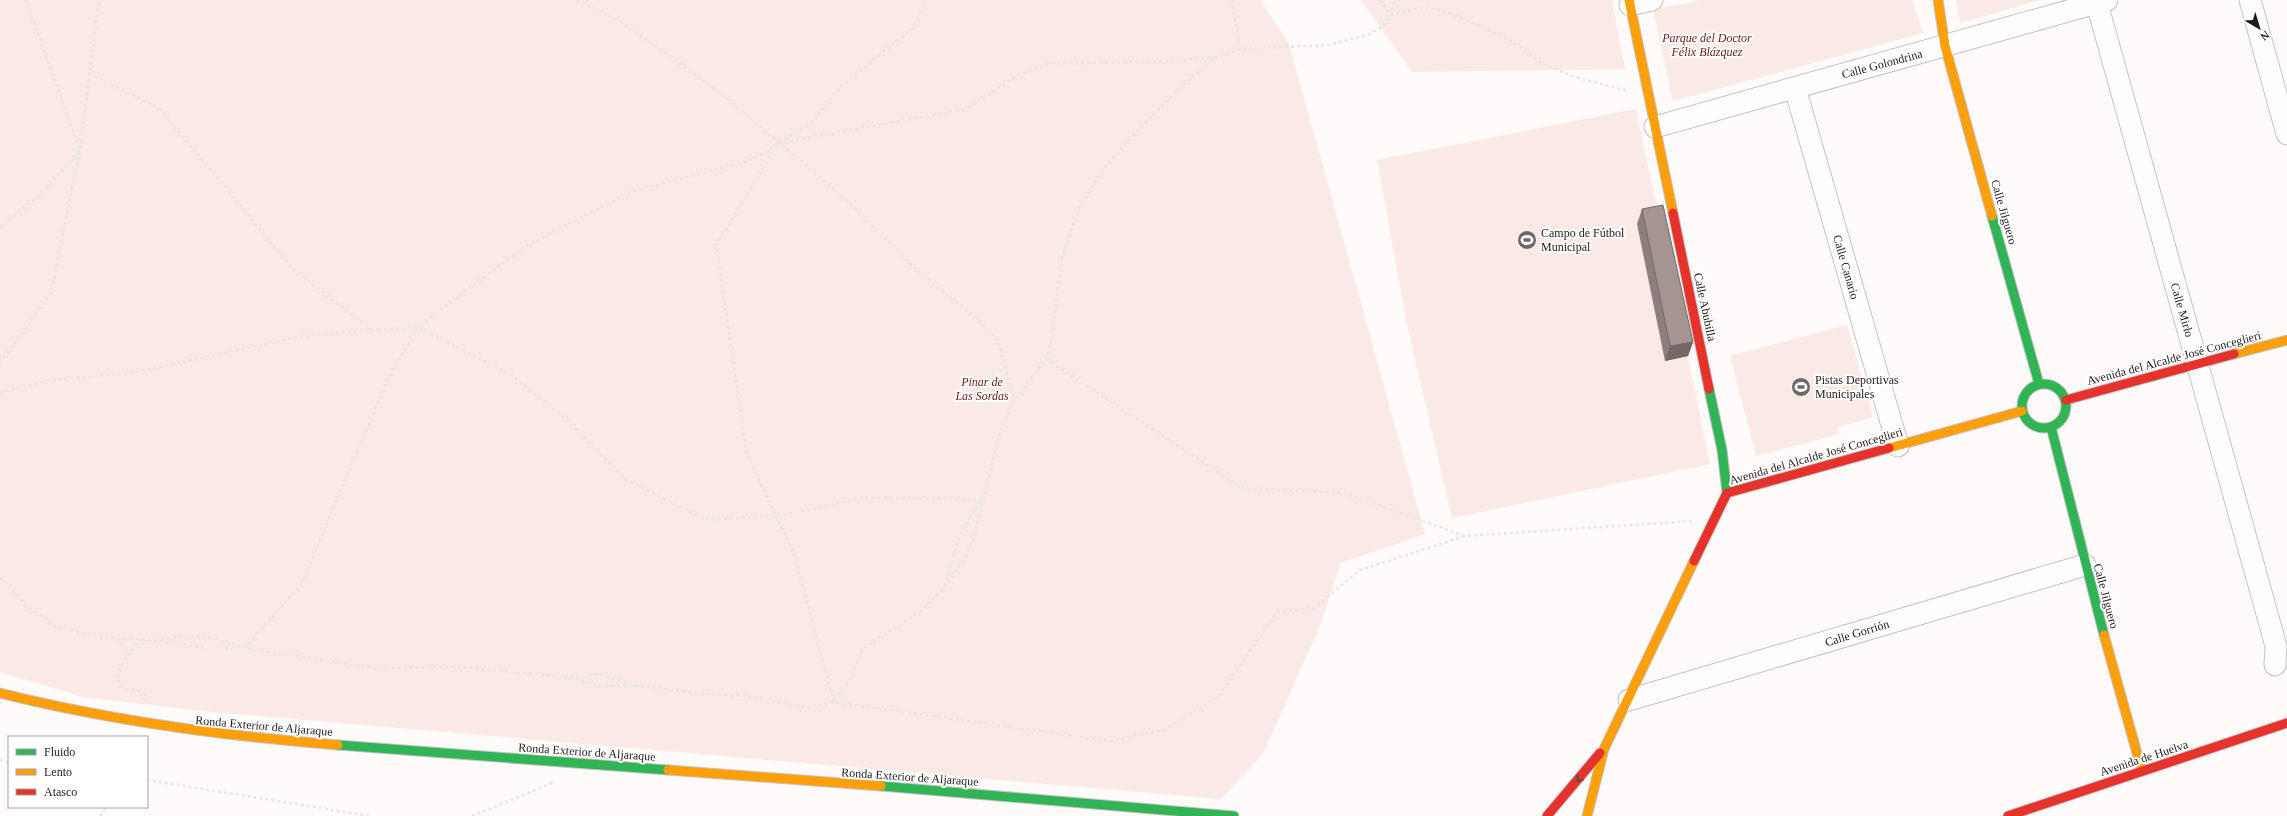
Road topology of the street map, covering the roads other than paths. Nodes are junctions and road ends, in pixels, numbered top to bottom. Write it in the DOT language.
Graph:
graph roads {
  1 [pos="1652,0"];
  2 [pos="1938,0"];
  3 [pos="2250,0"];
  4 [pos="2100,1"];
  5 [pos="1630,2"];
  6 [pos="1930,13"];
  7 [pos="1945,46"];
  8 [pos="1795,88"];
  9 [pos="1656,127"];
  10 [pos="2287,134"];
  11 [pos="2287,340"];
  12 [pos="2197,364"];
  13 [pos="2039,384"];
  14 [pos="2066,400"];
  15 [pos="2022,411"];
  16 [pos="2051,427"];
  17 [pos="1898,446"];
  18 [pos="1727,493"];
  19 [pos="2085,565"];
  20 [pos="2275,665"];
  21 [pos="0,693"];
  22 [pos="1629,700"];
  23 [pos="2287,723"];
  24 [pos="1604,749"];
  25 [pos="2142,771"];
  26 [pos="1176,812"];
  27 [pos="1189,816"];
  28 [pos="1234,816"];
  29 [pos="1547,816"];
  30 [pos="1587,816"];
  31 [pos="2008,816"];
  1 -- 5 [label="street"];
  2 -- 7 [label="street"];
  3 -- 10 [label="street"];
  4 -- 7 [label="street, Calle Golondrina"];
  4 -- 12 [label="street, Calle Mirlo"];
  5 -- 9 [label="street, Calle Abubilla"];
  6 -- 7 [label="street"];
  7 -- 8 [label="street, Calle Golondrina"];
  7 -- 13 [label="street, Calle Jilguero"];
  8 -- 9 [label="street, Calle Golondrina"];
  8 -- 17 [label="street, Calle Canario"];
  9 -- 18 [label="street, Calle Abubilla"];
  11 -- 12 [label="street, Avenida del Alcalde José Conceglieri"];
  12 -- 14 [label="street, Avenida del Alcalde José Conceglieri"];
  12 -- 20 [label="street, Calle Mirlo"];
  13 -- 14 [label="street"];
  13 -- 15 [label="street"];
  14 -- 16 [label="street"];
  15 -- 16 [label="street"];
  15 -- 17 [label="street, Avenida del Alcalde José Conceglieri"];
  16 -- 19 [label="street, Calle Jilguero"];
  17 -- 18 [label="street, Avenida del Alcalde José Conceglieri"];
  18 -- 22 [label="street, Avenida del Alcalde José Conceglieri"];
  19 -- 22 [label="street, Calle Gorrión"];
  19 -- 25 [label="street, Calle Jilguero"];
  21 -- 26 [label="street, Ronda Exterior de Aljaraque"];
  22 -- 24 [label="street, Avenida del Alcalde José Conceglieri"];
  23 -- 25 [label="street, Avenida de Huelva"];
  24 -- 29 [label="street, Avenida del Alcalde José Conceglieri, one-way"];
  24 -- 30 [label="street, Avenida del Alcalde José Conceglieri"];
  25 -- 31 [label="street, Avenida de Huelva"];
  26 -- 27 [label="street, Ronda Exterior de Aljaraque"];
  26 -- 28 [label="street, Ronda Exterior de Aljaraque"];
}
